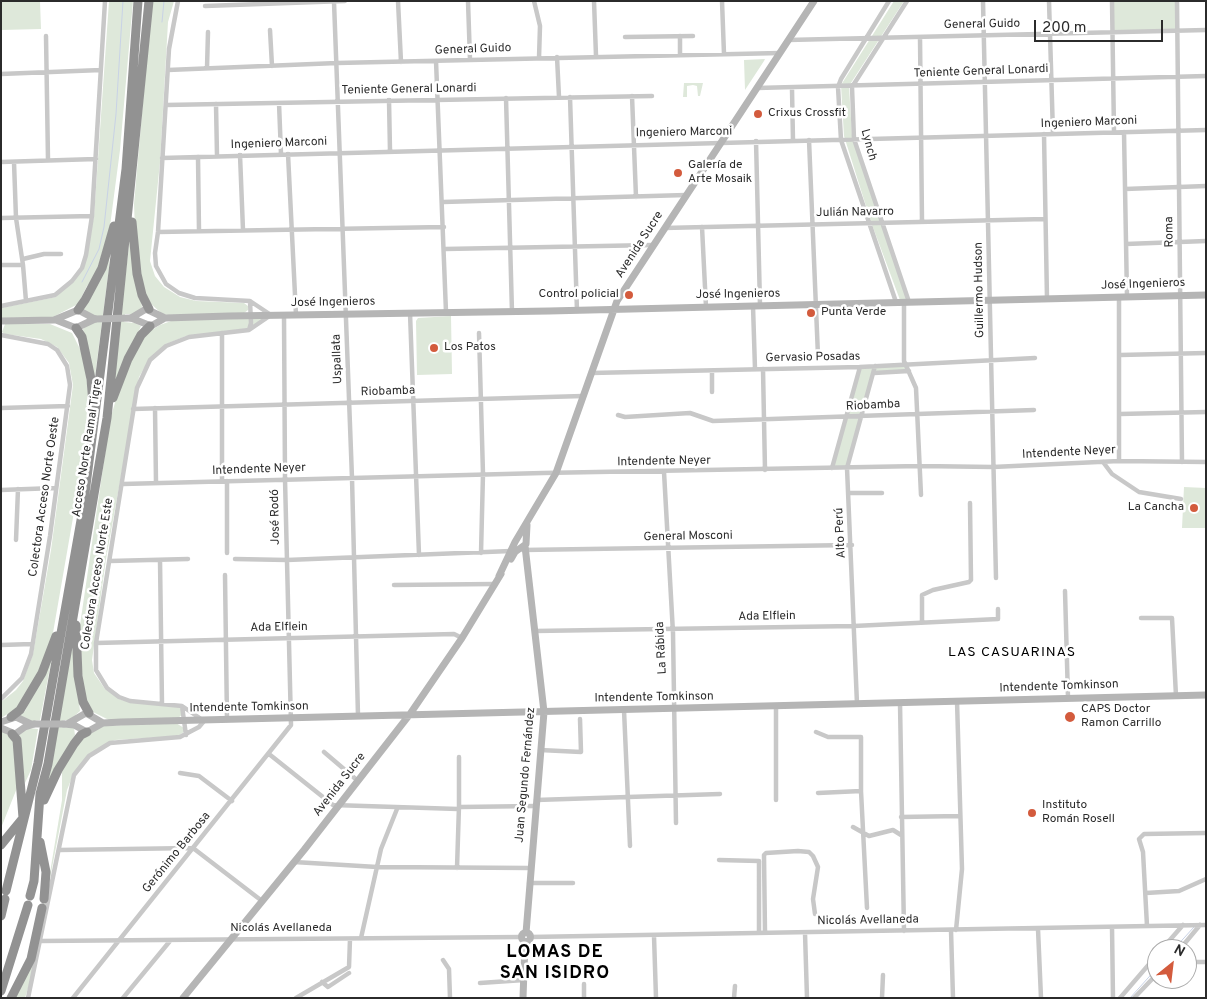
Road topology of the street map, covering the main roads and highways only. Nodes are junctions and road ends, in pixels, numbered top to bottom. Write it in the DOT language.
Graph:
graph roads {
  1 [pos="138,1"];
  2 [pos="149,1"];
  3 [pos="126,169"];
  4 [pos="131,189"];
  5 [pos="152,310"];
  6 [pos="74,312"];
  7 [pos="152,324"];
  8 [pos="74,327"];
  9 [pos="107,418"];
  10 [pos="94,434"];
  11 [pos="70,588"];
  12 [pos="75,606"];
  13 [pos="91,715"];
  14 [pos="6,725"];
  15 [pos="90,730"];
  16 [pos="38,817"];
  17 [pos="24,818"];
  18 [pos="38,832"];
  19 [pos="1,845"];
  20 [pos="1,916"];
  21 [pos="1,991"];
  22 [pos="12,998"];
  1 -- 3 [label="highway, Acceso Norte Ramal Tigre"];
  2 -- 4 [label="highway, Acceso Norte Ramal Tigre"];
  3 -- 6 [label="highway"];
  3 -- 10 [label="highway, Acceso Norte Ramal Tigre"];
  4 -- 5 [label="highway"];
  4 -- 9 [label="highway, Acceso Norte Ramal Tigre"];
  7 -- 9 [label="highway"];
  8 -- 10 [label="highway"];
  9 -- 12 [label="highway, Acceso Norte Ramal Tigre"];
  10 -- 11 [label="highway, Acceso Norte Ramal Tigre"];
  11 -- 14 [label="highway"];
  11 -- 17 [label="highway, Acceso Norte Ramal Tigre"];
  12 -- 13 [label="highway"];
  12 -- 16 [label="highway, Acceso Norte Ramal Tigre"];
  14 -- 17 [label="highway"];
  15 -- 16 [label="highway"];
  16 -- 18 [label="highway, Acceso Norte Ramal Tigre"];
  17 -- 19 [label="highway"];
  17 -- 20 [label="highway, Acceso Norte Ramal Tigre"];
  18 -- 21 [label="highway, Acceso Norte Ramal Tigre"];
  18 -- 22 [label="highway"];
}
